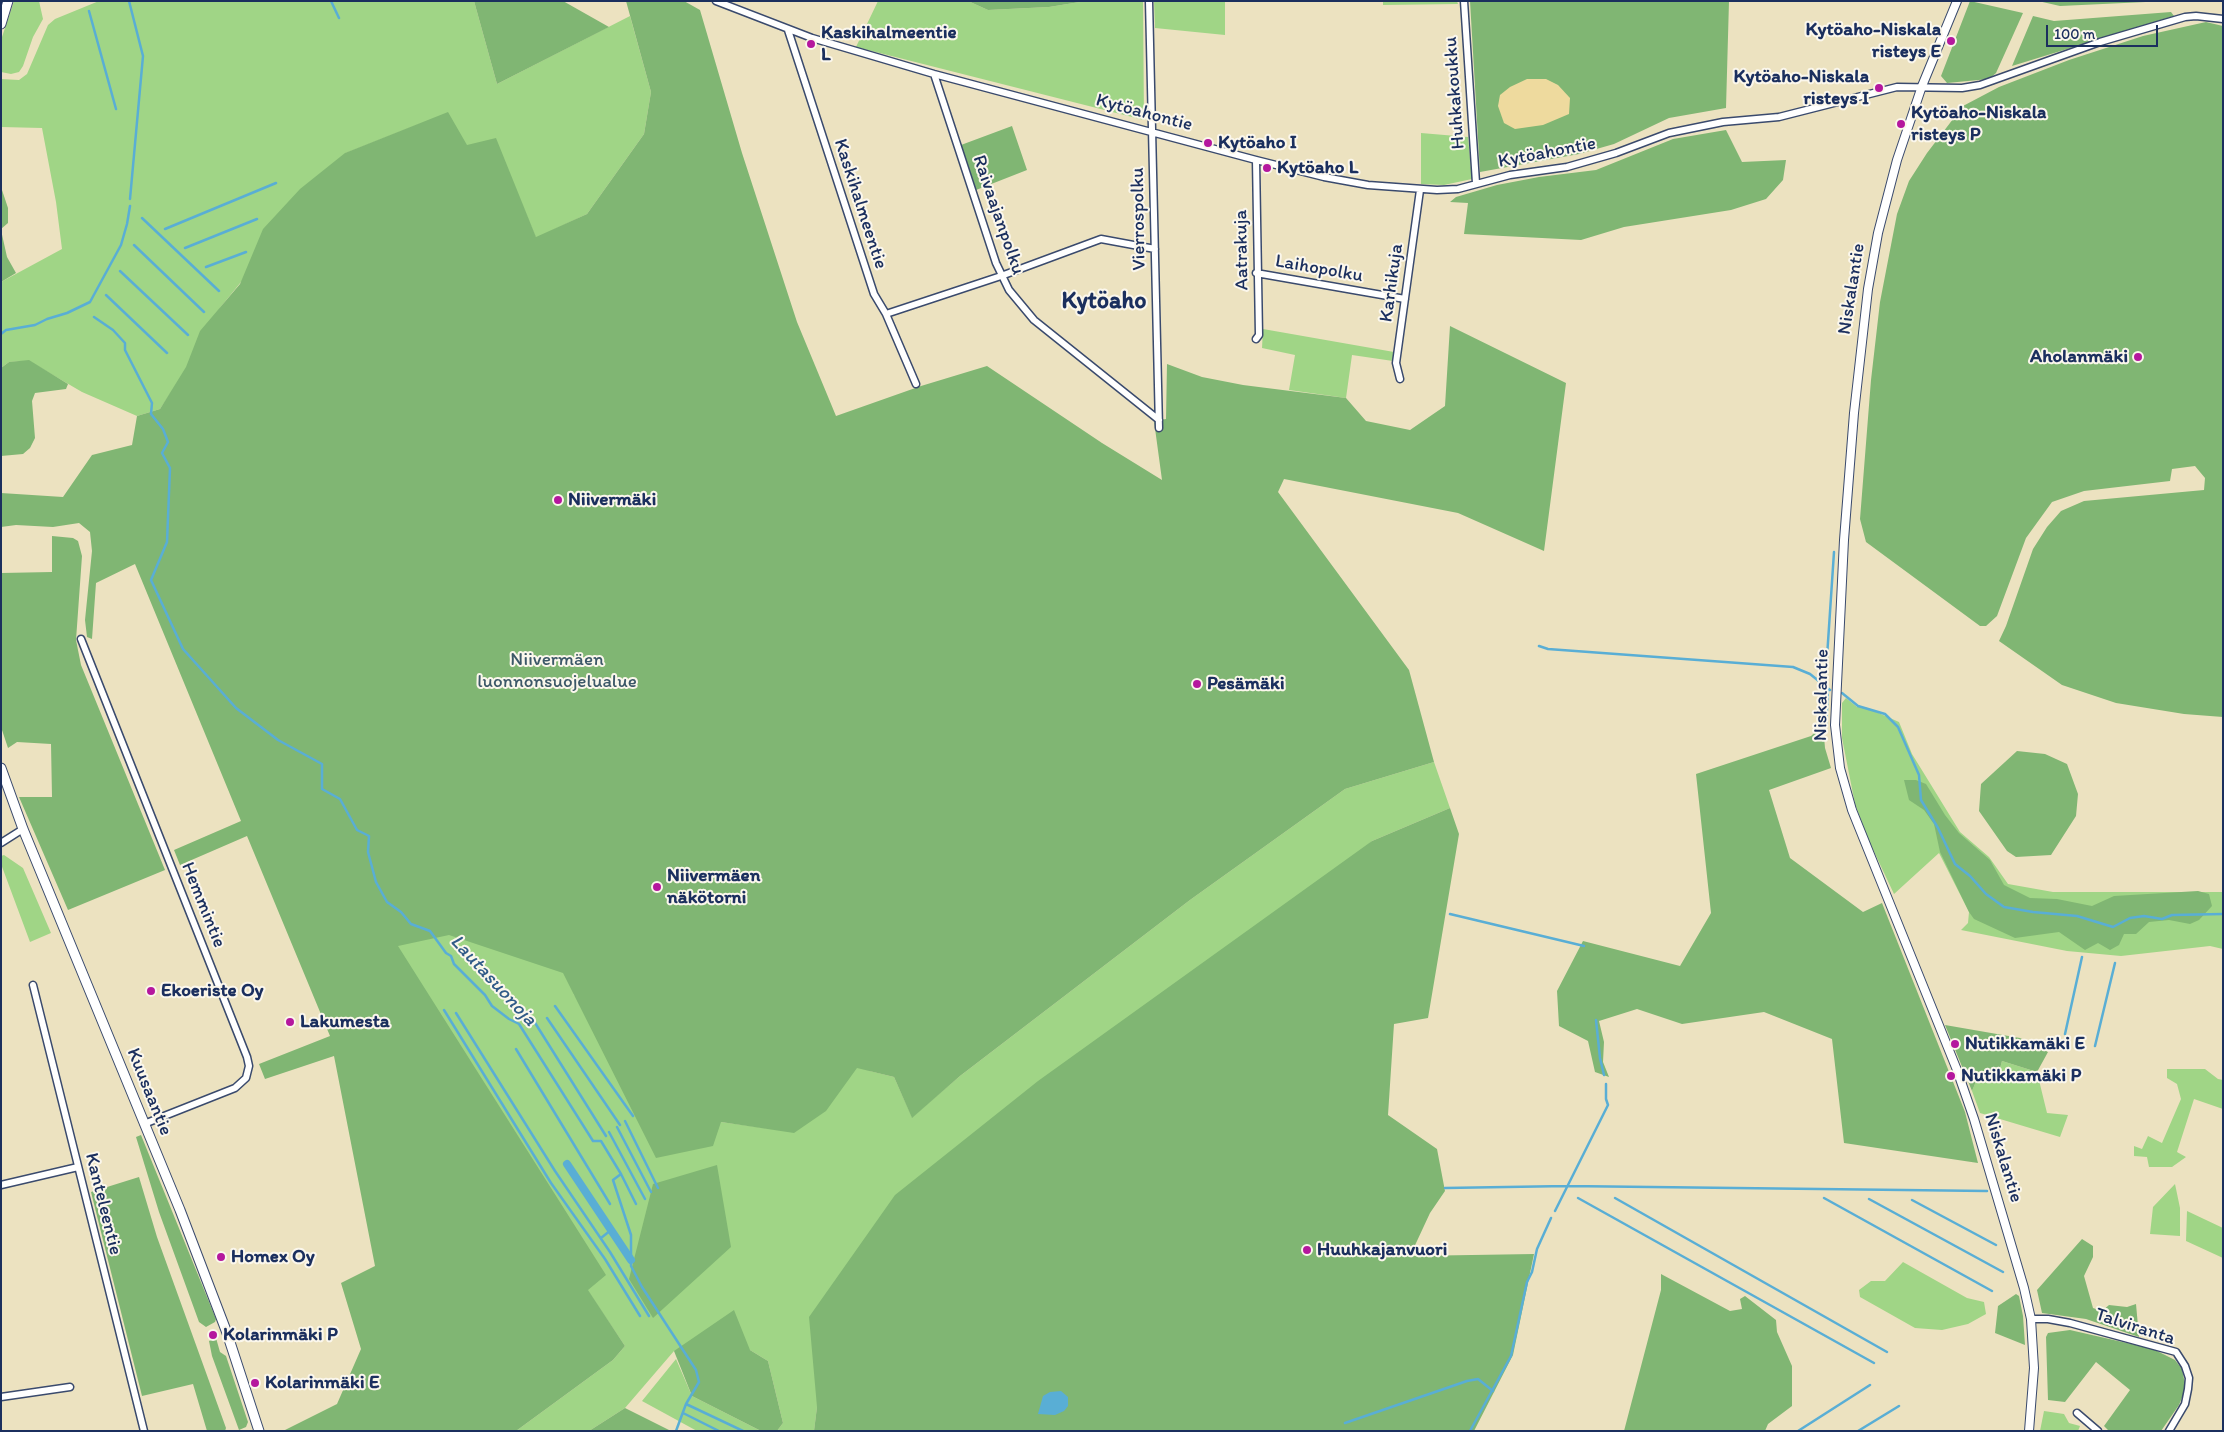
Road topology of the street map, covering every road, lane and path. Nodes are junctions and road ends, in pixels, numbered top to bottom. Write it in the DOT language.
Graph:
graph roads {
  1 [pos="8,1"];
  2 [pos="716,1"];
  3 [pos="1149,1"];
  4 [pos="1464,1"];
  5 [pos="1956,1"];
  6 [pos="2223,19"];
  7 [pos="1,24"];
  8 [pos="788,30"];
  9 [pos="934,74"];
  10 [pos="1922,86"];
  11 [pos="1152,131"];
  12 [pos="1256,160"];
  13 [pos="1476,183"];
  14 [pos="1420,190"];
  15 [pos="1155,249"];
  16 [pos="1256,273"];
  17 [pos="1001,276"];
  18 [pos="1405,299"];
  19 [pos="886,314"];
  20 [pos="1256,339"];
  21 [pos="1400,379"];
  22 [pos="916,384"];
  23 [pos="1159,420"];
  24 [pos="1159,428"];
  25 [pos="81,639"];
  26 [pos="1,768"];
  27 [pos="23,829"];
  28 [pos="1,842"];
  29 [pos="33,985"];
  30 [pos="144,1124"];
  31 [pos="78,1167"];
  32 [pos="1,1185"];
  33 [pos="2031,1320"];
  34 [pos="70,1387"];
  35 [pos="1,1397"];
  36 [pos="2077,1413"];
  37 [pos="144,1431"];
  38 [pos="258,1431"];
  39 [pos="2029,1431"];
  40 [pos="2098,1431"];
  41 [pos="2169,1431"];
  1 -- 7 [label="main road"];
  2 -- 8 [label="street, Kytöahontie"];
  3 -- 11 [label="street"];
  4 -- 13 [label="street, Huhkakoukku"];
  5 -- 10 [label="street, Niskalantie"];
  6 -- 10 [label="street, Kytöahontie"];
  8 -- 9 [label="street, Kytöahontie"];
  8 -- 19 [label="street, Kaskihalmeentie"];
  9 -- 11 [label="street, Kytöahontie"];
  9 -- 17 [label="street, Raivaajanpolku"];
  10 -- 13 [label="street, Kytöahontie"];
  10 -- 33 [label="street, Niskalantie"];
  11 -- 12 [label="street, Kytöahontie"];
  11 -- 15 [label="street, Vierrospolku"];
  12 -- 14 [label="street, Kytöahontie"];
  12 -- 16 [label="street, Aatrakuja"];
  13 -- 14 [label="street, Kytöahontie"];
  14 -- 18 [label="street, Karhikuja"];
  15 -- 17 [label="street"];
  15 -- 23 [label="street, Vierrospolku"];
  16 -- 18 [label="street, Laihopolku"];
  16 -- 20 [label="street, Aatrakuja"];
  17 -- 19 [label="street"];
  17 -- 23 [label="street, Raivaajanpolku"];
  18 -- 21 [label="street, Karhikuja"];
  19 -- 22 [label="street, Kaskihalmeentie"];
  23 -- 24 [label="street, Vierrospolku"];
  25 -- 30 [label="street, Hemmintie"];
  26 -- 27 [label="main road, Kuusaantie"];
  27 -- 28 [label="street"];
  27 -- 30 [label="main road, Kuusaantie"];
  29 -- 31 [label="street, Kanteleentie"];
  30 -- 38 [label="main road, Kuusaantie"];
  31 -- 32 [label="street"];
  31 -- 37 [label="street, Kanteleentie"];
  33 -- 39 [label="street, Niskalantie"];
  33 -- 41 [label="street, Talviranta"];
  34 -- 35 [label="street"];
  36 -- 40 [label="street"];
}
